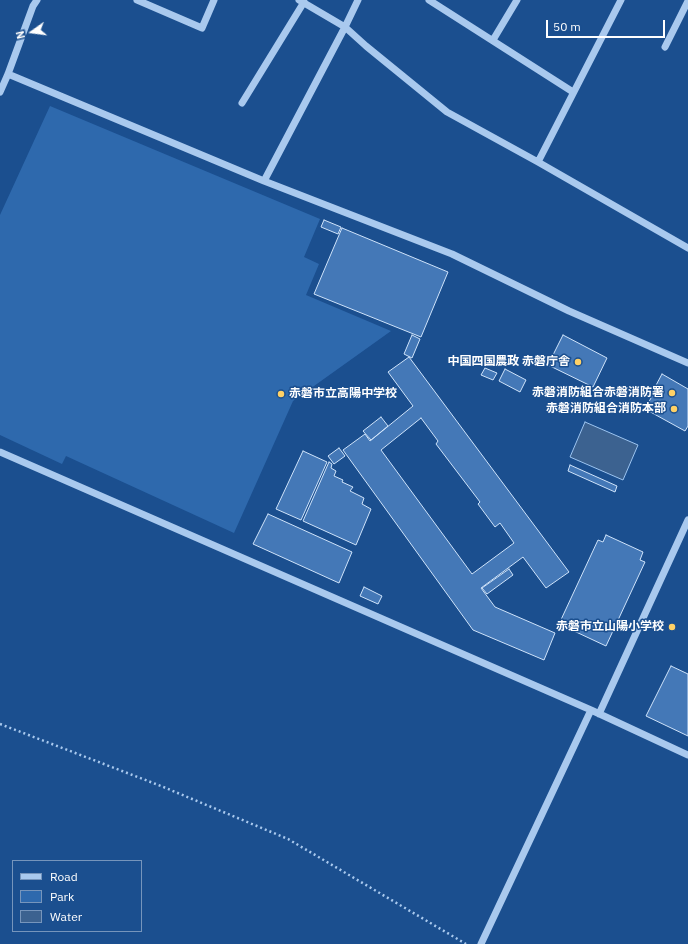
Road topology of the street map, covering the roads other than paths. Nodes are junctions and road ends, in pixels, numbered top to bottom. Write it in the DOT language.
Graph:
graph roads {
  1 [pos="37,0"];
  2 [pos="138,0"];
  3 [pos="214,0"];
  4 [pos="358,0"];
  5 [pos="429,0"];
  6 [pos="517,0"];
  7 [pos="302,1"];
  8 [pos="617,1"];
  9 [pos="688,1"];
  10 [pos="345,27"];
  11 [pos="493,40"];
  12 [pos="665,47"];
  13 [pos="8,74"];
  14 [pos="0,92"];
  15 [pos="573,92"];
  16 [pos="242,103"];
  17 [pos="538,162"];
  18 [pos="264,181"];
  19 [pos="688,248"];
  20 [pos="688,363"];
  21 [pos="0,452"];
  22 [pos="688,520"];
  23 [pos="591,710"];
  24 [pos="599,714"];
  25 [pos="688,756"];
  26 [pos="481,944"];
  1 -- 13 [label="street"];
  2 -- 3 [label="street"];
  4 -- 10 [label="street"];
  5 -- 11 [label="street"];
  6 -- 11 [label="street"];
  7 -- 10 [label="street"];
  7 -- 16 [label="street"];
  8 -- 15 [label="street"];
  9 -- 12 [label="street"];
  10 -- 17 [label="street"];
  10 -- 18 [label="street"];
  11 -- 15 [label="street"];
  13 -- 14 [label="street"];
  13 -- 18 [label="street"];
  15 -- 17 [label="street"];
  17 -- 19 [label="street"];
  18 -- 20 [label="street"];
  21 -- 23 [label="street"];
  22 -- 24 [label="street"];
  23 -- 24 [label="street"];
  23 -- 26 [label="street"];
  24 -- 25 [label="street"];
}
